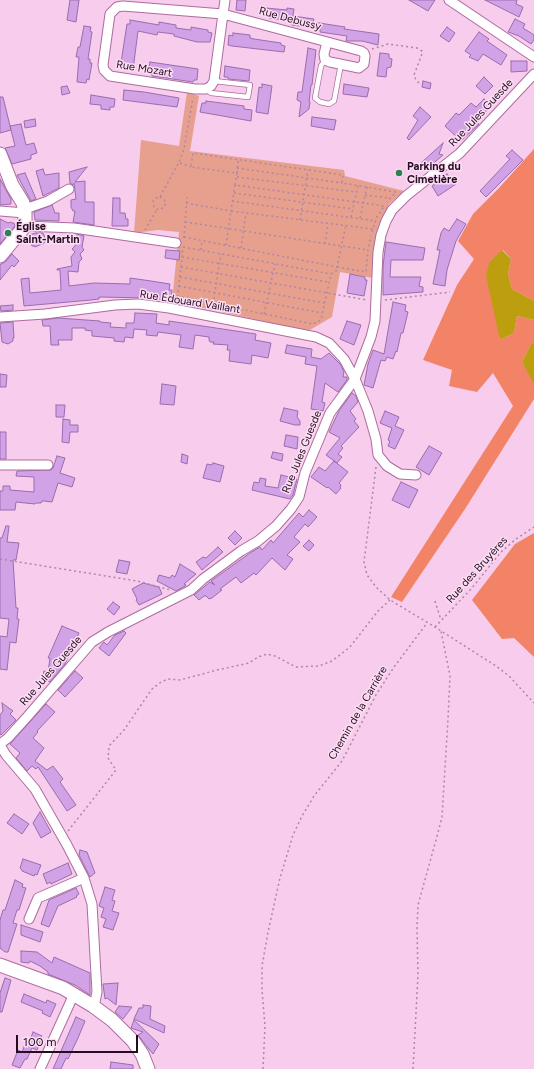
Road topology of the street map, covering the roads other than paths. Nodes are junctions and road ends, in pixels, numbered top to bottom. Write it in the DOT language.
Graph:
graph roads {
  1 [pos="225,0"];
  2 [pos="449,0"];
  3 [pos="224,14"];
  4 [pos="326,42"];
  5 [pos="534,57"];
  6 [pos="326,60"];
  7 [pos="341,64"];
  8 [pos="534,74"];
  9 [pos="214,81"];
  10 [pos="206,89"];
  11 [pos="0,154"];
  12 [pos="69,189"];
  13 [pos="0,211"];
  14 [pos="25,211"];
  15 [pos="25,226"];
  16 [pos="180,245"];
  17 [pos="0,256"];
  18 [pos="0,317"];
  19 [pos="355,378"];
  20 [pos="0,465"];
  21 [pos="48,465"];
  22 [pos="416,475"];
  23 [pos="0,744"];
  24 [pos="84,878"];
  25 [pos="29,919"];
  26 [pos="0,965"];
  27 [pos="74,994"];
  28 [pos="93,1006"];
  29 [pos="40,1069"];
  30 [pos="148,1069"];
  1 -- 3 [label="street"];
  2 -- 5 [label="street"];
  3 -- 4 [label="street, Rue Debussy"];
  3 -- 9 [label="street"];
  3 -- 10 [label="street, Rue Mozart"];
  4 -- 6 [label="street, Rue Debussy"];
  4 -- 7 [label="street, Rue Debussy"];
  6 -- 7 [label="street"];
  6 -- 7 [label="lane"];
  8 -- 19 [label="street, Rue Jules Guesde"];
  9 -- 10 [label="street"];
  9 -- 10 [label="lane"];
  11 -- 14 [label="street"];
  12 -- 14 [label="street"];
  13 -- 14 [label="street"];
  14 -- 15 [label="street"];
  15 -- 16 [label="street"];
  15 -- 17 [label="street"];
  18 -- 19 [label="street, Rue Édouard Vaillant"];
  19 -- 22 [label="street, Rue Édouard Vaillant"];
  19 -- 23 [label="street, Rue Jules Guesde"];
  20 -- 21 [label="street"];
  23 -- 24 [label="street"];
  24 -- 25 [label="street"];
  24 -- 28 [label="street"];
  26 -- 27 [label="street"];
  27 -- 28 [label="street"];
  27 -- 29 [label="street"];
  28 -- 30 [label="street"];
}
